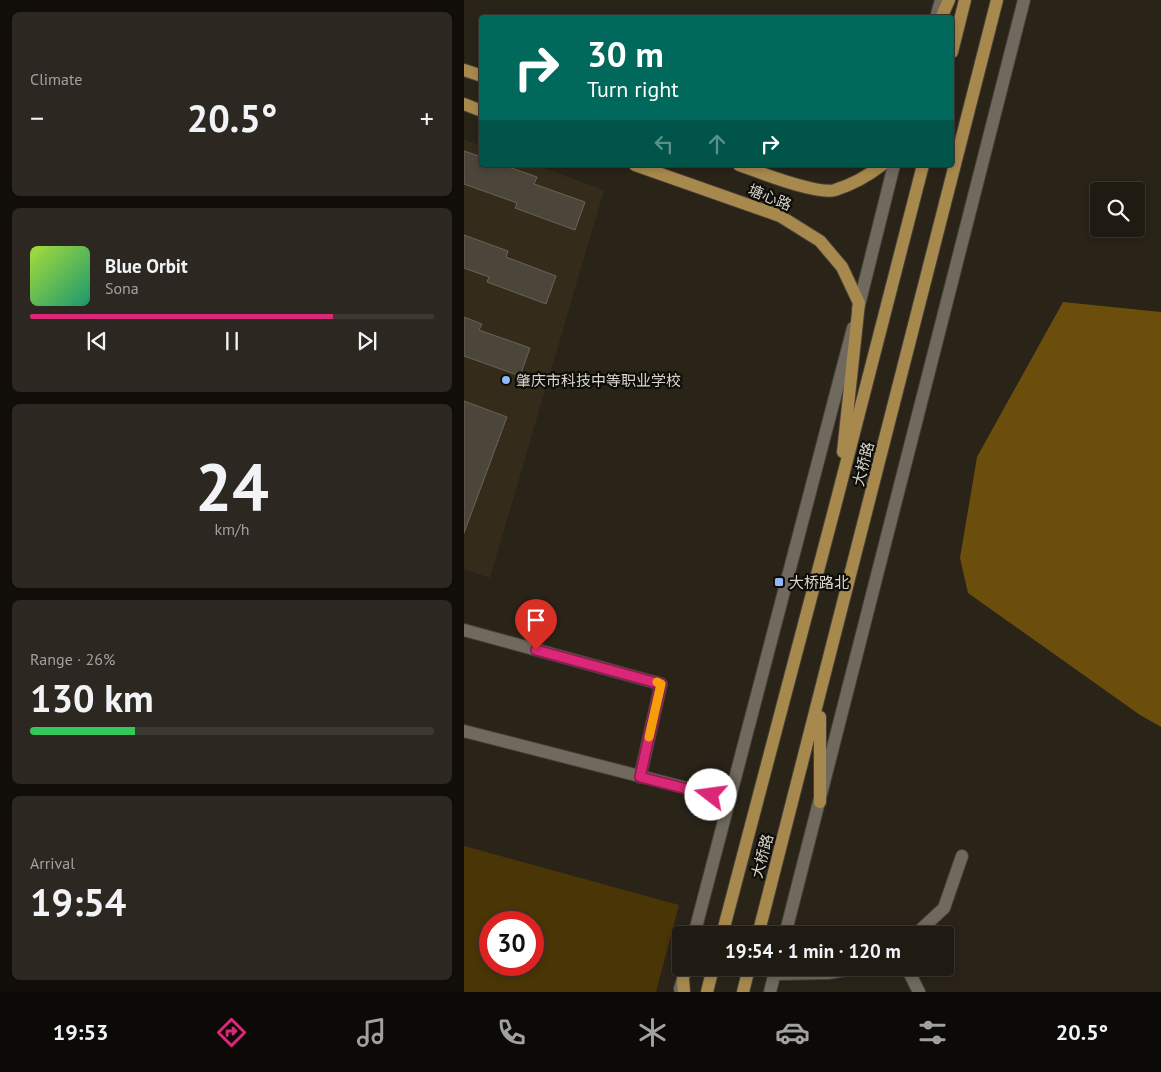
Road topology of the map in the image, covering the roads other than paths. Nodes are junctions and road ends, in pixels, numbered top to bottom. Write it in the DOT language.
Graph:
graph roads {
  1 [pos="941,0"];
  2 [pos="949,0"];
  3 [pos="965,0"];
  4 [pos="998,0"];
  5 [pos="1024,0"];
  6 [pos="937,15"];
  7 [pos="942,15"];
  8 [pos="954,44"];
  9 [pos="464,70"];
  10 [pos="479,75"];
  11 [pos="464,104"];
  12 [pos="479,110"];
  13 [pos="641,167"];
  14 [pos="745,167"];
  15 [pos="880,167"];
  16 [pos="893,167"];
  17 [pos="922,167"];
  18 [pos="859,303"];
  19 [pos="838,495"];
  20 [pos="464,630"];
  21 [pos="820,696"];
  22 [pos="464,731"];
  23 [pos="640,777"];
  24 [pos="728,800"];
  25 [pos="820,802"];
  26 [pos="962,856"];
  27 [pos="696,926"];
  28 [pos="724,926"];
  29 [pos="760,926"];
  30 [pos="787,926"];
  31 [pos="925,926"];
  32 [pos="711,976"];
  33 [pos="747,976"];
  34 [pos="774,976"];
  35 [pos="911,976"];
  36 [pos="684,980"];
  37 [pos="680,992"];
  38 [pos="706,992"];
  39 [pos="743,992"];
  40 [pos="770,992"];
  41 [pos="919,992"];
  1 -- 6 [label="street"];
  2 -- 7 [label="main road"];
  3 -- 8 [label="main road"];
  4 -- 21 [label="main road, 大桥路"];
  5 -- 25 [label="street"];
  9 -- 10 [label="main road"];
  11 -- 12 [label="main road"];
  13 -- 18 [label="main road, 塘心路"];
  14 -- 15 [label="main road, 塘心路"];
  16 -- 18 [label="street"];
  17 -- 19 [label="main road, 大桥路"];
  18 -- 19 [label="main road"];
  18 -- 24 [label="street"];
  19 -- 28 [label="main road, 大桥路"];
  20 -- 23 [label="street"];
  21 -- 25 [label="main road"];
  21 -- 29 [label="main road, 大桥路"];
  22 -- 23 [label="street"];
  23 -- 24 [label="street"];
  24 -- 27 [label="street"];
  25 -- 30 [label="street"];
  26 -- 31 [label="street"];
  32 -- 38 [label="main road"];
  33 -- 39 [label="main road"];
  34 -- 40 [label="street"];
  35 -- 41 [label="street"];
  36 -- 37 [label="street"];
}
